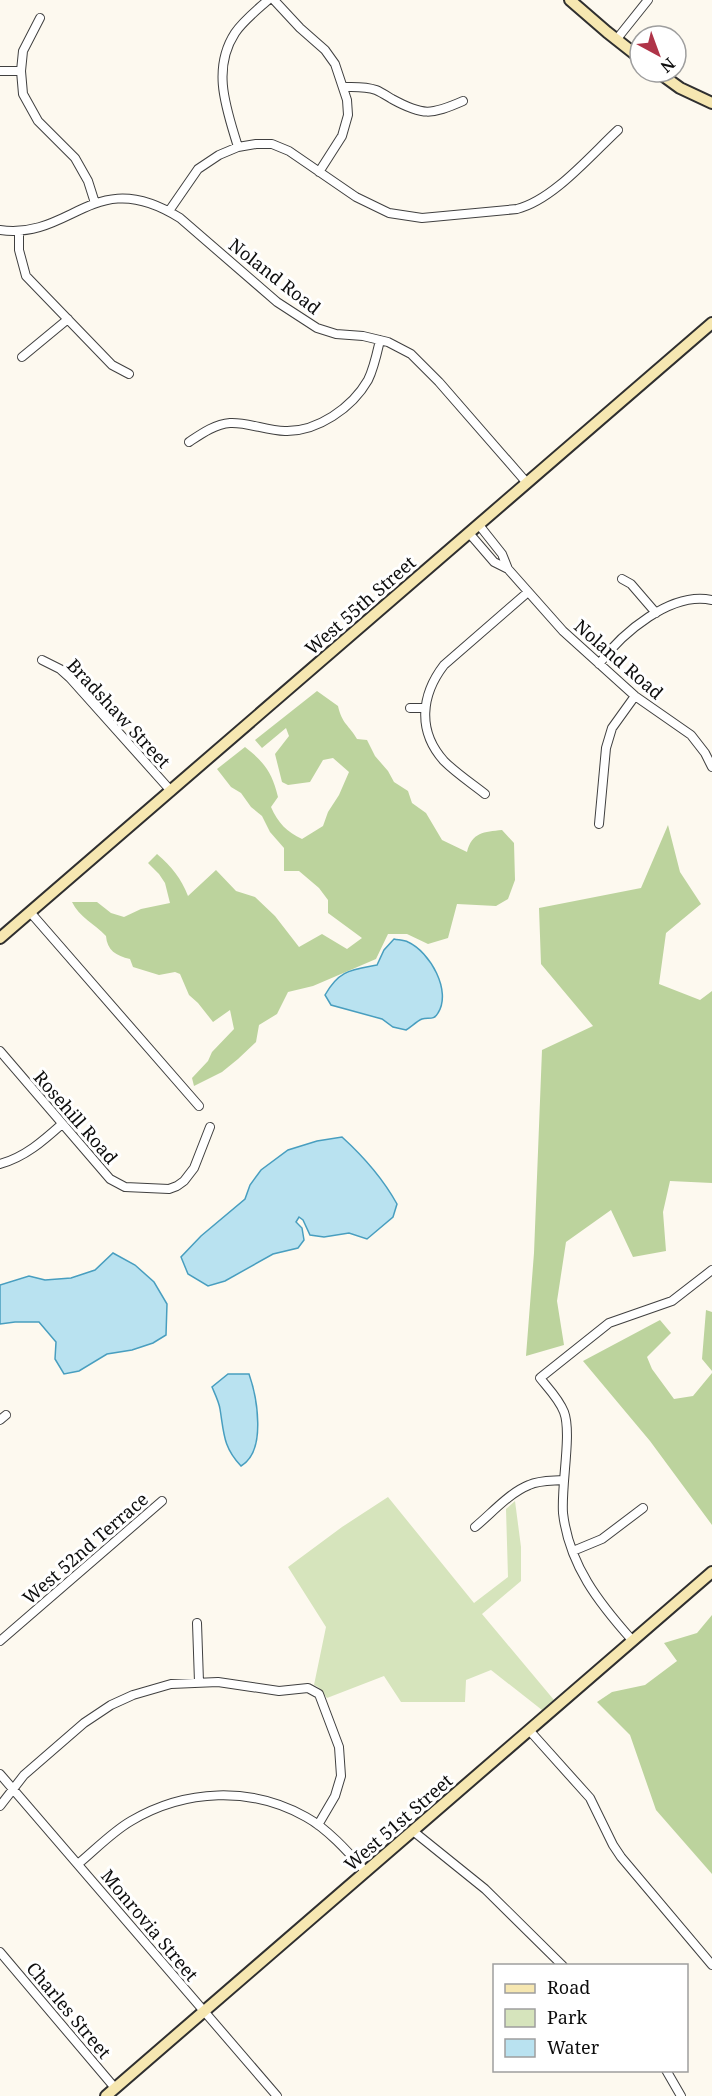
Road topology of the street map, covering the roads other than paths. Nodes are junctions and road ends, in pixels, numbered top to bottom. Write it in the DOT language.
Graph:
graph roads {
  1 [pos="268,0"];
  2 [pos="274,0"];
  3 [pos="570,0"];
  4 [pos="648,0"];
  5 [pos="40,18"];
  6 [pos="616,40"];
  7 [pos="628,49"];
  8 [pos="0,71"];
  9 [pos="21,71"];
  10 [pos="674,84"];
  11 [pos="343,87"];
  12 [pos="463,100"];
  13 [pos="712,104"];
  14 [pos="618,130"];
  15 [pos="238,147"];
  16 [pos="319,172"];
  17 [pos="95,203"];
  18 [pos="169,211"];
  19 [pos="0,230"];
  20 [pos="19,231"];
  21 [pos="68,319"];
  22 [pos="712,323"];
  23 [pos="380,340"];
  24 [pos="22,357"];
  25 [pos="129,374"];
  26 [pos="189,442"];
  27 [pos="528,483"];
  28 [pos="479,525"];
  29 [pos="468,533"];
  30 [pos="508,569"];
  31 [pos="622,579"];
  32 [pos="528,592"];
  33 [pos="712,600"];
  34 [pos="656,613"];
  35 [pos="42,660"];
  36 [pos="599,664"];
  37 [pos="635,696"];
  38 [pos="410,708"];
  39 [pos="424,708"];
  40 [pos="712,767"];
  41 [pos="171,791"];
  42 [pos="485,794"];
  43 [pos="598,825"];
  44 [pos="30,912"];
  45 [pos="0,938"];
  46 [pos="0,1051"];
  47 [pos="198,1106"];
  48 [pos="62,1124"];
  49 [pos="210,1127"];
  50 [pos="0,1164"];
  51 [pos="712,1270"];
  52 [pos="563,1480"];
  53 [pos="162,1501"];
  54 [pos="643,1508"];
  55 [pos="475,1527"];
  56 [pos="573,1551"];
  57 [pos="712,1572"];
  58 [pos="197,1623"];
  59 [pos="632,1640"];
  60 [pos="0,1641"];
  61 [pos="199,1682"];
  62 [pos="529,1730"];
  63 [pos="0,1774"];
  64 [pos="14,1790"];
  65 [pos="0,1806"];
  66 [pos="318,1825"];
  67 [pos="413,1831"];
  68 [pos="78,1864"];
  69 [pos="366,1872"];
  70 [pos="0,1952"];
  71 [pos="562,1964"];
  72 [pos="712,1965"];
  73 [pos="205,2011"];
  74 [pos="667,2072"];
  75 [pos="111,2092"];
  76 [pos="277,2096"];
  77 [pos="681,2096"];
  1 -- 15 [label="street"];
  2 -- 11 [label="street"];
  3 -- 6 [label="street"];
  4 -- 6 [label="street"];
  5 -- 9 [label="street"];
  6 -- 7 [label="street"];
  8 -- 9 [label="street"];
  9 -- 17 [label="street"];
  10 -- 13 [label="street"];
  11 -- 12 [label="street"];
  11 -- 16 [label="street"];
  14 -- 16 [label="street"];
  15 -- 16 [label="street"];
  15 -- 18 [label="street"];
  17 -- 18 [label="street, Noland Road"];
  17 -- 20 [label="street, Noland Road"];
  18 -- 23 [label="street, Noland Road"];
  19 -- 20 [label="street, Noland Road"];
  20 -- 21 [label="street"];
  21 -- 24 [label="street"];
  21 -- 25 [label="street"];
  22 -- 27 [label="street, West 55th Street"];
  23 -- 26 [label="street"];
  23 -- 27 [label="street, Noland Road"];
  27 -- 28 [label="street, West 55th Street"];
  28 -- 29 [label="street, West 55th Street"];
  28 -- 30 [label="street, Noland Road"];
  29 -- 30 [label="street, Noland Road"];
  29 -- 41 [label="street, West 55th Street"];
  30 -- 32 [label="street, Noland Road"];
  31 -- 34 [label="street"];
  32 -- 36 [label="street, Noland Road"];
  32 -- 39 [label="street"];
  33 -- 34 [label="street"];
  34 -- 36 [label="street"];
  35 -- 41 [label="street, Bradshaw Street"];
  36 -- 37 [label="street, Noland Road"];
  37 -- 40 [label="street, Noland Road"];
  37 -- 43 [label="street"];
  38 -- 39 [label="street"];
  39 -- 42 [label="street"];
  41 -- 44 [label="street, West 55th Street"];
  44 -- 45 [label="street, West 55th Street"];
  44 -- 47 [label="street"];
  46 -- 48 [label="street, Rosehill Road"];
  48 -- 49 [label="street, Rosehill Road"];
  48 -- 50 [label="street"];
  51 -- 52 [label="street"];
  52 -- 55 [label="street"];
  52 -- 56 [label="street"];
  53 -- 60 [label="street, West 52nd Terrace"];
  54 -- 56 [label="street"];
  56 -- 59 [label="street"];
  57 -- 59 [label="street, West 51st Street"];
  58 -- 61 [label="street"];
  59 -- 62 [label="street, West 51st Street"];
  61 -- 64 [label="street"];
  61 -- 66 [label="street"];
  62 -- 67 [label="street, West 51st Street"];
  62 -- 72 [label="street"];
  63 -- 64 [label="street, Monrovia Street"];
  64 -- 65 [label="street"];
  64 -- 68 [label="street, Monrovia Street"];
  66 -- 68 [label="street"];
  66 -- 69 [label="street"];
  67 -- 69 [label="street, West 51st Street"];
  67 -- 71 [label="street"];
  68 -- 73 [label="street, Monrovia Street"];
  69 -- 73 [label="street, West 51st Street"];
  70 -- 75 [label="street, Charles Street"];
  73 -- 75 [label="street, West 51st Street"];
  73 -- 76 [label="street, Monrovia Street"];
  74 -- 77 [label="street"];
}
